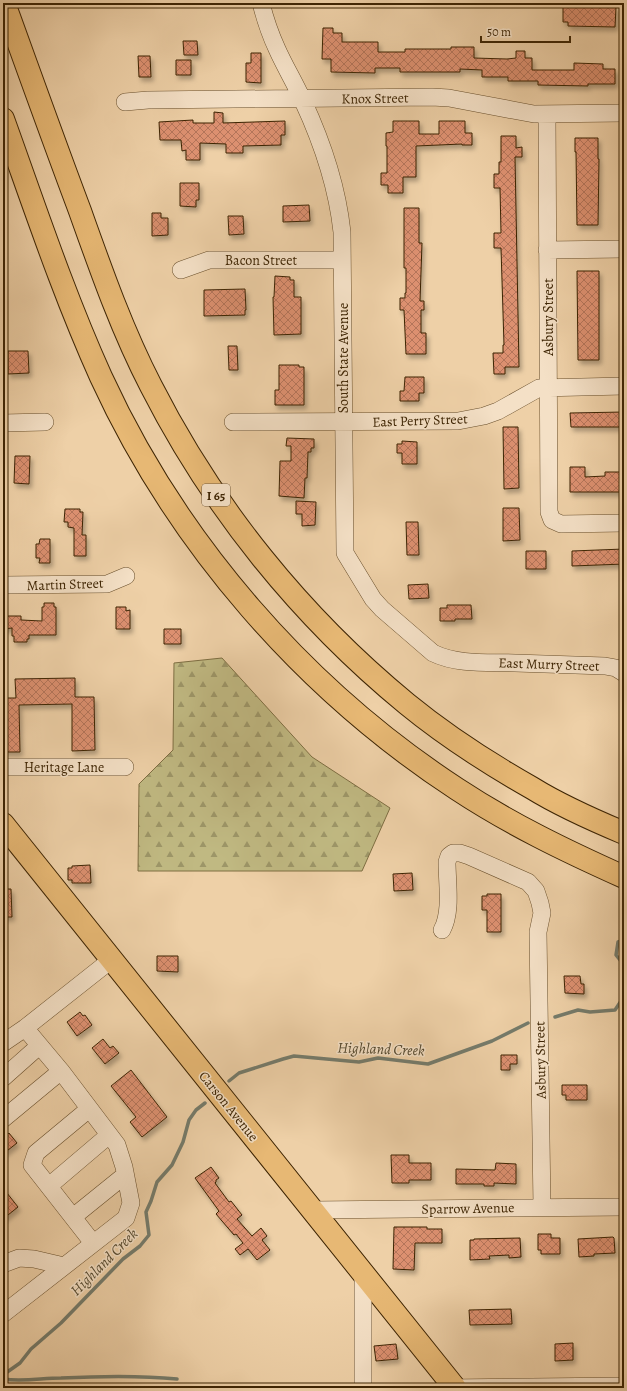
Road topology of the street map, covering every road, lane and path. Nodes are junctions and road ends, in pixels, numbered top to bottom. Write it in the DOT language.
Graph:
graph roads {
  1 [pos="4,3"];
  2 [pos="261,3"];
  3 [pos="302,99"];
  4 [pos="125,102"];
  5 [pos="624,113"];
  6 [pos="547,114"];
  7 [pos="3,119"];
  8 [pos="624,249"];
  9 [pos="547,250"];
  10 [pos="342,260"];
  11 [pos="181,270"];
  12 [pos="624,386"];
  13 [pos="548,387"];
  14 [pos="45,422"];
  15 [pos="233,422"];
  16 [pos="344,422"];
  17 [pos="3,423"];
  18 [pos="624,523"];
  19 [pos="126,576"];
  20 [pos="3,585"];
  21 [pos="472,662"];
  22 [pos="624,673"];
  23 [pos="3,767"];
  24 [pos="125,767"];
  25 [pos="3,824"];
  26 [pos="624,834"];
  27 [pos="624,877"];
  28 [pos="442,930"];
  29 [pos="111,960"];
  30 [pos="25,1028"];
  31 [pos="3,1043"];
  32 [pos="39,1046"];
  33 [pos="61,1071"];
  34 [pos="3,1078"];
  35 [pos="89,1109"];
  36 [pos="3,1119"];
  37 [pos="109,1135"];
  38 [pos="125,1176"];
  39 [pos="49,1186"];
  40 [pos="542,1207"];
  41 [pos="624,1207"];
  42 [pos="313,1210"];
  43 [pos="73,1217"];
  44 [pos="93,1243"];
  45 [pos="3,1264"];
  46 [pos="64,1266"];
  47 [pos="363,1274"];
  48 [pos="3,1314"];
  49 [pos="624,1386"];
  50 [pos="363,1388"];
  51 [pos="449,1388"];
  52 [pos="454,1388"];
  1 -- 26 [label="main road, I 65"];
  2 -- 3 [label="street, South State Avenue"];
  3 -- 4 [label="street, Knox Street"];
  3 -- 6 [label="street, Knox Street"];
  3 -- 10 [label="street, South State Avenue"];
  5 -- 6 [label="street, Knox Street"];
  6 -- 9 [label="street, Asbury Street"];
  7 -- 27 [label="main road"];
  8 -- 9 [label="street"];
  9 -- 13 [label="street, Asbury Street"];
  10 -- 11 [label="street, Bacon Street"];
  10 -- 16 [label="street, South State Avenue"];
  12 -- 13 [label="street, East Perry Street"];
  13 -- 16 [label="street, East Perry Street"];
  13 -- 18 [label="street, Asbury Street"];
  14 -- 17 [label="street"];
  15 -- 16 [label="street, East Perry Street"];
  16 -- 21 [label="street, South State Avenue"];
  19 -- 20 [label="street, Martin Street"];
  21 -- 22 [label="street, East Murry Street"];
  23 -- 24 [label="street, Heritage Lane"];
  25 -- 29 [label="main road, Carson Avenue"];
  28 -- 40 [label="street, Asbury Street"];
  29 -- 30 [label="street"];
  29 -- 42 [label="main road, Carson Avenue"];
  30 -- 31 [label="street"];
  30 -- 32 [label="street"];
  32 -- 33 [label="street"];
  32 -- 34 [label="street"];
  33 -- 35 [label="street"];
  33 -- 36 [label="street"];
  35 -- 37 [label="street"];
  35 -- 39 [label="street"];
  37 -- 38 [label="street"];
  37 -- 39 [label="street"];
  38 -- 43 [label="street"];
  38 -- 44 [label="street"];
  39 -- 43 [label="street"];
  40 -- 41 [label="street, Sparrow Avenue"];
  40 -- 42 [label="street, Sparrow Avenue"];
  42 -- 47 [label="main road, Carson Avenue"];
  43 -- 44 [label="street"];
  44 -- 46 [label="street"];
  45 -- 46 [label="street"];
  46 -- 48 [label="street"];
  47 -- 50 [label="street"];
  47 -- 52 [label="main road, Carson Avenue"];
  49 -- 52 [label="street"];
  51 -- 52 [label="street"];
}
